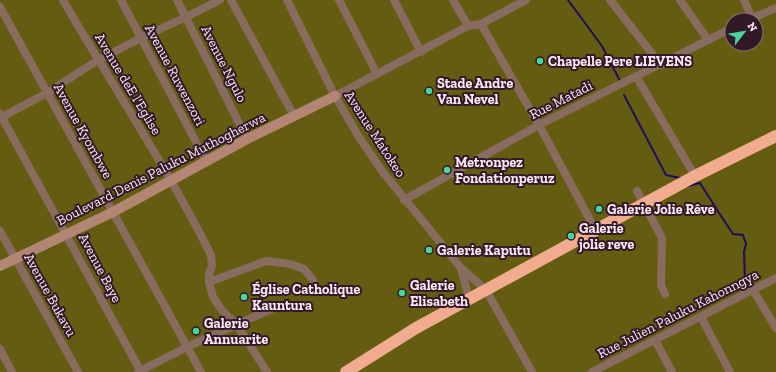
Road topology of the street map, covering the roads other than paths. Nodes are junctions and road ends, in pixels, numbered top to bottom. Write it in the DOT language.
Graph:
graph roads {
  1 [pos="63,0"];
  2 [pos="121,0"];
  3 [pos="177,0"];
  4 [pos="220,0"];
  5 [pos="231,0"];
  6 [pos="287,0"];
  7 [pos="339,0"];
  8 [pos="394,0"];
  9 [pos="453,0"];
  10 [pos="526,0"];
  11 [pos="610,0"];
  12 [pos="680,0"];
  13 [pos="744,0"];
  14 [pos="0,7"];
  15 [pos="776,8"];
  16 [pos="748,12"];
  17 [pos="764,13"];
  18 [pos="186,18"];
  19 [pos="480,24"];
  20 [pos="468,26"];
  21 [pos="724,32"];
  22 [pos="141,38"];
  23 [pos="708,40"];
  24 [pos="421,52"];
  25 [pos="98,60"];
  26 [pos="661,65"];
  27 [pos="377,74"];
  28 [pos="636,76"];
  29 [pos="47,93"];
  30 [pos="335,96"];
  31 [pos="0,116"];
  32 [pos="294,116"];
  33 [pos="540,125"];
  34 [pos="776,136"];
  35 [pos="247,139"];
  36 [pos="206,161"];
  37 [pos="695,176"];
  38 [pos="171,181"];
  39 [pos="637,191"];
  40 [pos="404,200"];
  41 [pos="644,205"];
  42 [pos="113,212"];
  43 [pos="0,231"];
  44 [pos="596,231"];
  45 [pos="67,234"];
  46 [pos="15,258"];
  47 [pos="0,266"];
  48 [pos="462,268"];
  49 [pos="776,278"];
  50 [pos="313,280"];
  51 [pos="209,282"];
  52 [pos="486,290"];
  53 [pos="753,290"];
  54 [pos="665,294"];
  55 [pos="469,299"];
  56 [pos="276,307"];
  57 [pos="701,317"];
  58 [pos="237,325"];
  59 [pos="776,328"];
  60 [pos="655,340"];
  61 [pos="187,347"];
  62 [pos="0,349"];
  63 [pos="606,369"];
  64 [pos="12,372"];
  65 [pos="78,372"];
  66 [pos="140,372"];
  67 [pos="201,372"];
  68 [pos="267,372"];
  69 [pos="346,372"];
  70 [pos="532,372"];
  71 [pos="592,372"];
  72 [pos="672,372"];
  73 [pos="730,372"];
  1 -- 25 [label="street, Avenue deE l'Eglise"];
  2 -- 22 [label="street, Avenue Ruwenzori"];
  3 -- 18 [label="street, Avenue Ngulo"];
  4 -- 18 [label="street"];
  5 -- 32 [label="street"];
  6 -- 30 [label="street, Avenue Matokeo"];
  7 -- 27 [label="street"];
  8 -- 24 [label="street"];
  9 -- 20 [label="street"];
  10 -- 19 [label="street"];
  11 -- 26 [label="street"];
  12 -- 23 [label="street"];
  13 -- 16 [label="street"];
  14 -- 29 [label="street, Avenue Kyombwe"];
  15 -- 17 [label="street"];
  18 -- 22 [label="street"];
  18 -- 35 [label="street, Avenue Ngulo"];
  19 -- 20 [label="street"];
  19 -- 33 [label="street"];
  20 -- 24 [label="street"];
  21 -- 23 [label="street, Rue Matadi"];
  22 -- 25 [label="street"];
  22 -- 36 [label="street, Avenue Ruwenzori"];
  23 -- 26 [label="street, Rue Matadi"];
  24 -- 27 [label="street"];
  25 -- 29 [label="street"];
  25 -- 38 [label="street, Avenue deE l'Eglise"];
  26 -- 28 [label="street, Rue Matadi"];
  27 -- 30 [label="street"];
  28 -- 33 [label="street, Rue Matadi"];
  28 -- 37 [label="street"];
  29 -- 31 [label="street"];
  29 -- 42 [label="street, Avenue Kyombwe"];
  30 -- 32 [label="street, Boulevard Denis Paluku Muthogherwa"];
  30 -- 40 [label="street, Avenue Matokeo"];
  31 -- 45 [label="street, Avenue Baye"];
  32 -- 35 [label="street, Boulevard Denis Paluku Muthogherwa"];
  33 -- 40 [label="street, Rue Matadi"];
  33 -- 44 [label="street"];
  34 -- 37 [label="highway"];
  35 -- 36 [label="street, Boulevard Denis Paluku Muthogherwa"];
  36 -- 38 [label="street, Boulevard Denis Paluku Muthogherwa"];
  37 -- 41 [label="highway"];
  38 -- 42 [label="street, Boulevard Denis Paluku Muthogherwa"];
  38 -- 51 [label="street, Avenue deE l'Eglise"];
  39 -- 41 [label="street"];
  40 -- 48 [label="street, Avenue Matokeo"];
  41 -- 44 [label="highway"];
  41 -- 54 [label="street"];
  42 -- 45 [label="street, Boulevard Denis Paluku Muthogherwa"];
  42 -- 61 [label="street, Avenue Kyombwe"];
  43 -- 46 [label="street, Avenue Bukavu"];
  44 -- 52 [label="highway"];
  45 -- 46 [label="street, Boulevard Denis Paluku Muthogherwa"];
  45 -- 66 [label="street, Avenue Baye"];
  46 -- 47 [label="street, Boulevard Denis Paluku Muthogherwa"];
  46 -- 65 [label="street, Avenue Bukavu"];
  48 -- 52 [label="street, Avenue Matokeo"];
  48 -- 55 [label="street"];
  49 -- 53 [label="street, Rue Julien Paluku Kahonngya"];
  50 -- 51 [label="street"];
  51 -- 58 [label="street"];
  52 -- 55 [label="highway"];
  52 -- 70 [label="street, Avenue Matokeo"];
  53 -- 57 [label="street, Rue Julien Paluku Kahonngya"];
  53 -- 59 [label="street"];
  55 -- 69 [label="highway"];
  56 -- 58 [label="street"];
  57 -- 60 [label="street, Rue Julien Paluku Kahonngya"];
  57 -- 73 [label="street"];
  58 -- 61 [label="street"];
  58 -- 68 [label="street"];
  60 -- 63 [label="street, Rue Julien Paluku Kahonngya"];
  60 -- 72 [label="street"];
  61 -- 66 [label="street"];
  61 -- 67 [label="street, Avenue Kyombwe"];
  62 -- 64 [label="street"];
  63 -- 71 [label="street, Rue Julien Paluku Kahonngya"];
}
